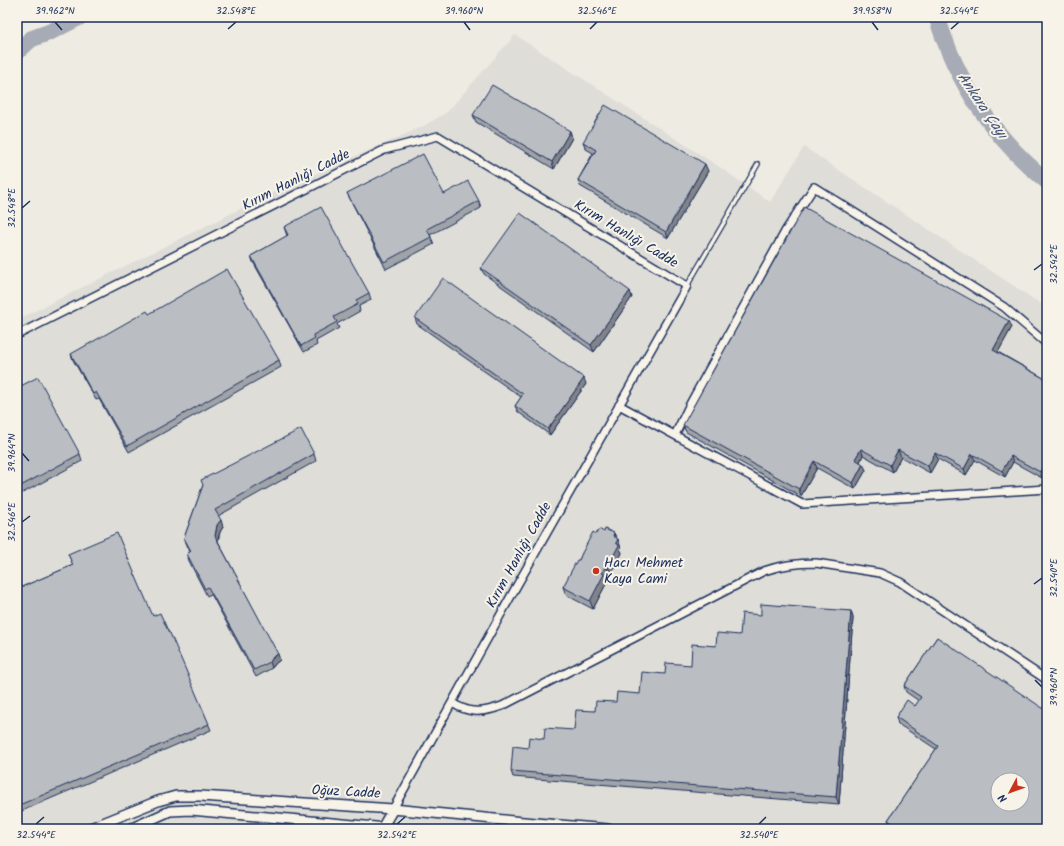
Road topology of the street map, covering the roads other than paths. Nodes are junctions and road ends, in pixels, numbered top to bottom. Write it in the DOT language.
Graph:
graph roads {
  1 [pos="758,164"];
  2 [pos="687,286"];
  3 [pos="17,335"];
  4 [pos="1047,344"];
  5 [pos="619,405"];
  6 [pos="675,435"];
  7 [pos="1047,489"];
  8 [pos="1047,680"];
  9 [pos="452,703"];
  10 [pos="393,809"];
  11 [pos="382,828"];
  12 [pos="88,829"];
  13 [pos="130,829"];
  14 [pos="397,829"];
  15 [pos="608,829"];
  1 -- 2 [label="lane"];
  2 -- 3 [label="street, Kırım Hanlığı Cadde"];
  2 -- 5 [label="street, Kırım Hanlığı Cadde"];
  4 -- 6 [label="street"];
  5 -- 6 [label="street"];
  5 -- 9 [label="street, Kırım Hanlığı Cadde"];
  6 -- 7 [label="street"];
  8 -- 9 [label="street"];
  9 -- 10 [label="street, Kırım Hanlığı Cadde"];
  10 -- 11 [label="street"];
  10 -- 12 [label="street, Oğuz Cadde"];
  10 -- 15 [label="street, Oğuz Cadde"];
  11 -- 13 [label="street"];
  11 -- 14 [label="street"];
}
